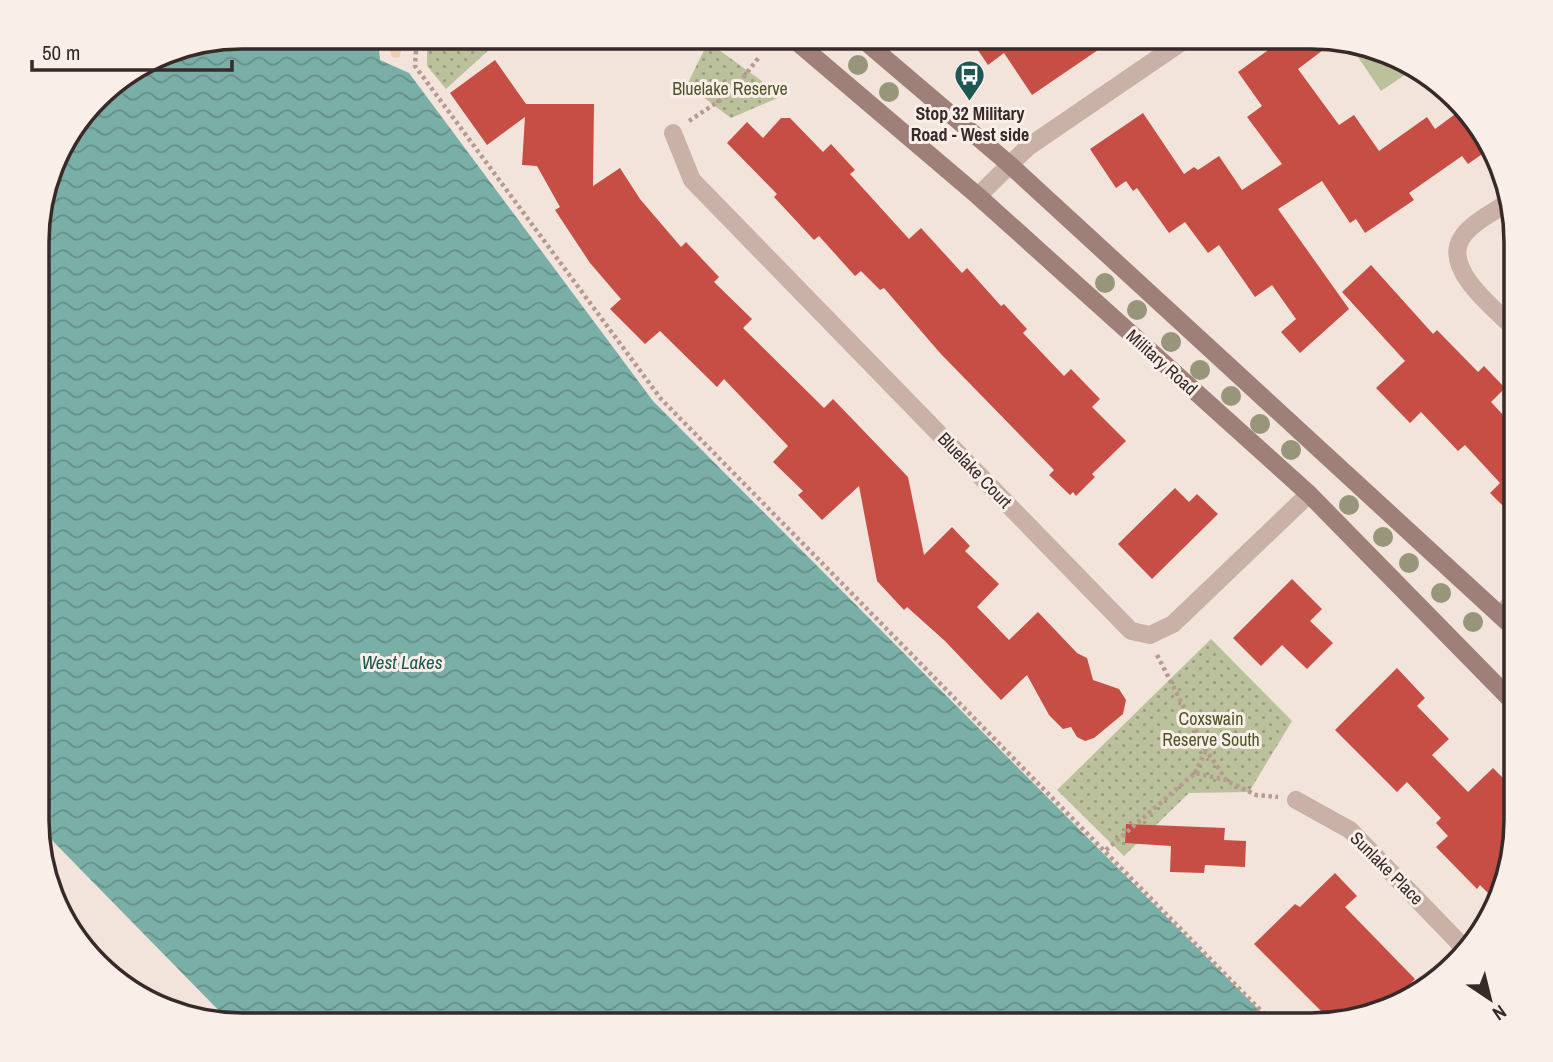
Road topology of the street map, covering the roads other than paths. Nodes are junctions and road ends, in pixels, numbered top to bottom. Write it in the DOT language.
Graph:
graph roads {
  1 [pos="805,49"];
  2 [pos="874,49"];
  3 [pos="1171,49"];
  4 [pos="673,132"];
  5 [pos="1009,164"];
  6 [pos="978,196"];
  7 [pos="1500,208"];
  8 [pos="1504,318"];
  9 [pos="1309,495"];
  10 [pos="1504,610"];
  11 [pos="1500,614"];
  12 [pos="1504,618"];
  13 [pos="1504,693"];
  14 [pos="1296,800"];
  15 [pos="1460,943"];
  1 -- 6 [label="main road, Military Road"];
  2 -- 5 [label="main road"];
  3 -- 5 [label="street"];
  4 -- 9 [label="street, Bluelake Court"];
  5 -- 6 [label="street"];
  5 -- 11 [label="main road"];
  6 -- 9 [label="main road, Military Road"];
  7 -- 8 [label="street"];
  9 -- 13 [label="main road, Military Road"];
  10 -- 11 [label="street"];
  11 -- 12 [label="main road"];
  14 -- 15 [label="street, Sunlake Place"];
}
